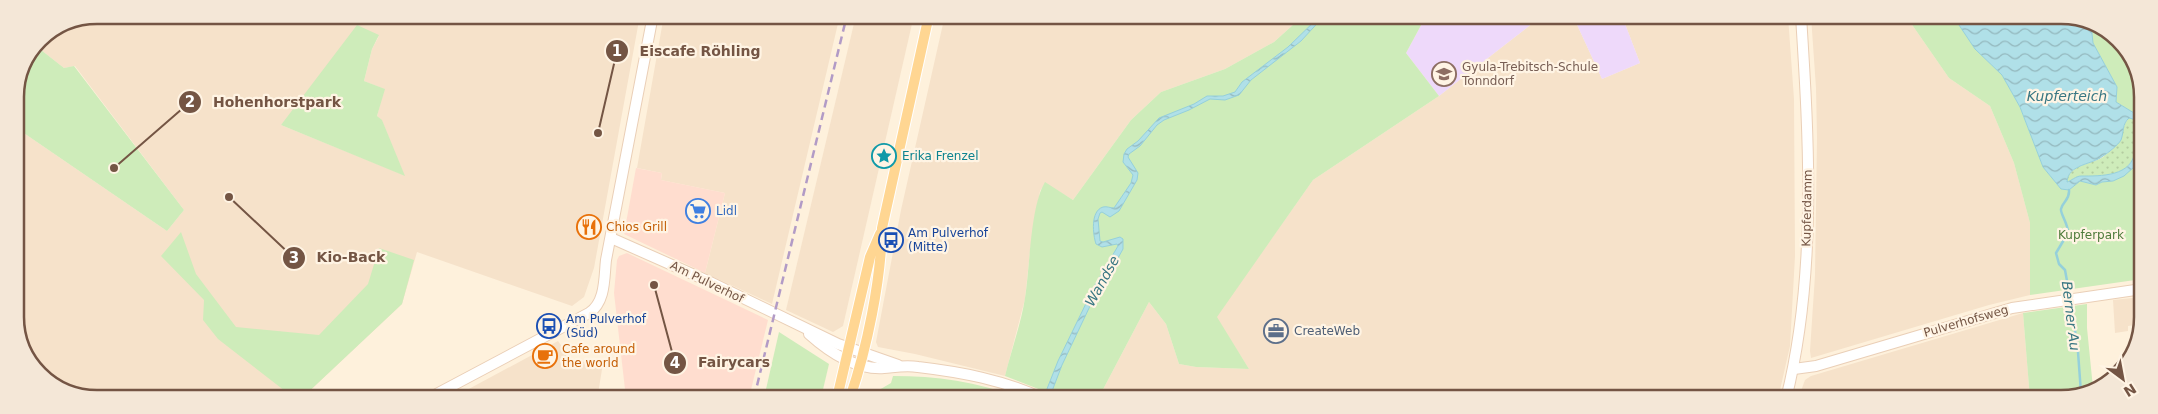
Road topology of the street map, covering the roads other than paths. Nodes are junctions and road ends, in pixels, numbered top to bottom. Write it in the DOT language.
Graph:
graph roads {
  1 [pos="651,24"];
  2 [pos="928,24"];
  3 [pos="1802,24"];
  4 [pos="882,228"];
  5 [pos="611,238"];
  6 [pos="2134,290"];
  7 [pos="803,328"];
  8 [pos="849,348"];
  9 [pos="862,352"];
  10 [pos="846,359"];
  11 [pos="859,364"];
  12 [pos="898,366"];
  13 [pos="1794,369"];
  14 [pos="444,390"];
  15 [pos="839,390"];
  16 [pos="852,390"];
  17 [pos="1020,390"];
  18 [pos="1788,390"];
  1 -- 5 [label="street"];
  2 -- 4 [label="main road"];
  3 -- 13 [label="street, Kupferdamm"];
  4 -- 8 [label="main road"];
  4 -- 9 [label="main road"];
  5 -- 7 [label="street, Am Pulverhof"];
  5 -- 14 [label="street"];
  6 -- 13 [label="street, Pulverhofsweg"];
  7 -- 8 [label="street, Am Pulverhof"];
  7 -- 10 [label="street, Am Pulverhof"];
  8 -- 9 [label="street, Am Pulverhof"];
  8 -- 10 [label="main road"];
  9 -- 11 [label="main road"];
  9 -- 12 [label="street, Am Pulverhof"];
  10 -- 11 [label="street, Am Pulverhof"];
  10 -- 15 [label="main road"];
  11 -- 12 [label="street, Am Pulverhof"];
  11 -- 16 [label="main road"];
  12 -- 17 [label="street, Am Pulverhof"];
  13 -- 18 [label="street, Kupferdamm"];
}
